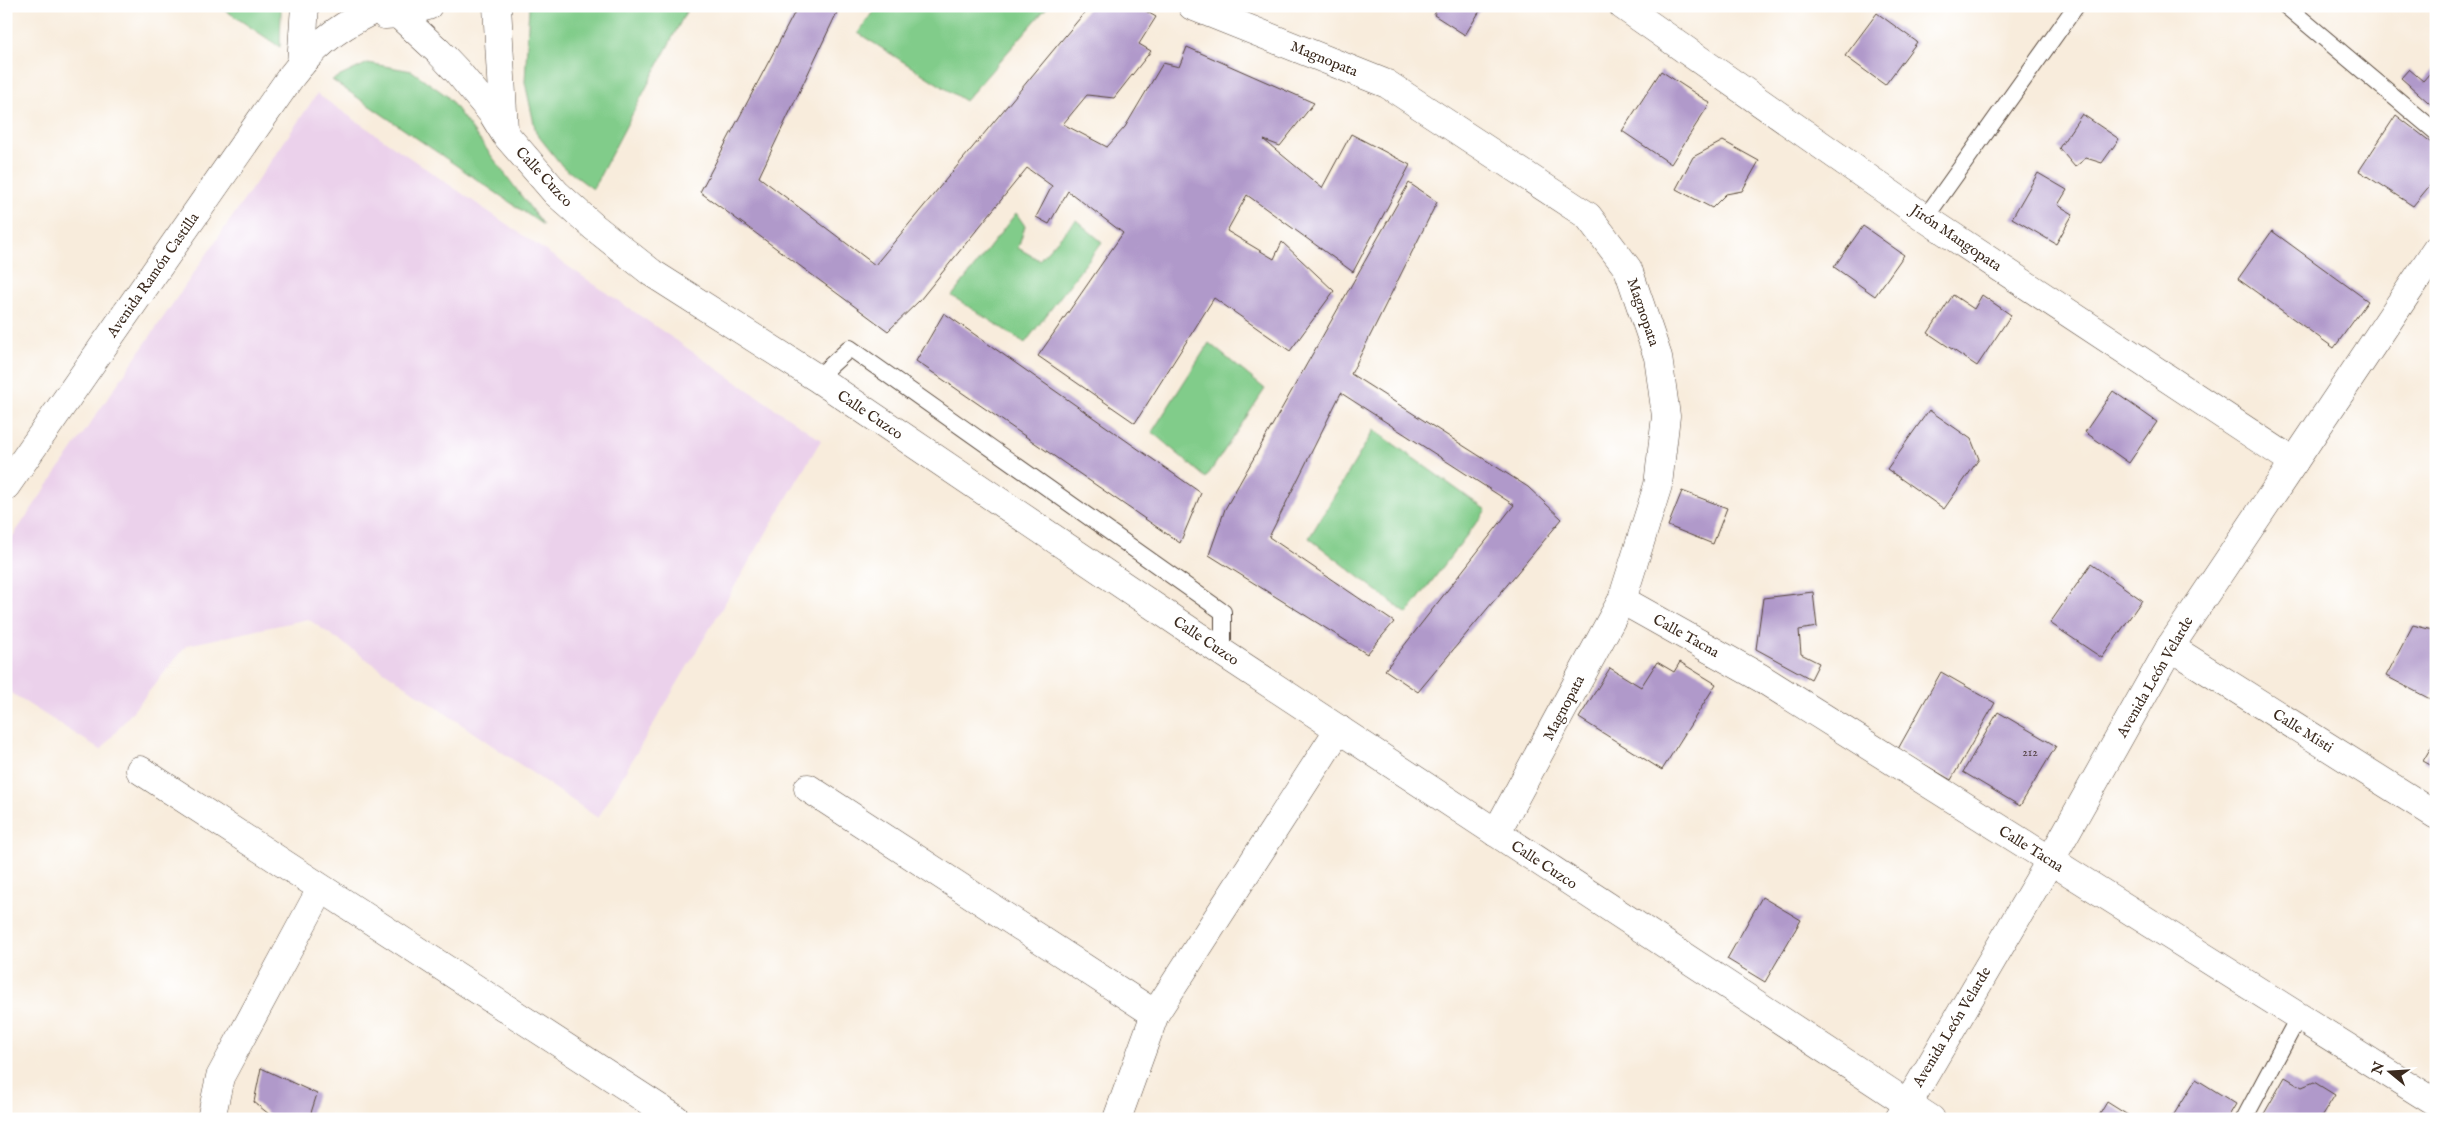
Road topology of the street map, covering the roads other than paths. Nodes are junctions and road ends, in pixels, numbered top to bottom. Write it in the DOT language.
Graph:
graph roads {
  1 [pos="305,6"];
  2 [pos="428,6"];
  3 [pos="498,6"];
  4 [pos="1192,6"];
  5 [pos="1623,6"];
  6 [pos="2076,6"];
  7 [pos="2286,6"];
  8 [pos="357,10"];
  9 [pos="398,14"];
  10 [pos="301,64"];
  11 [pos="2436,132"];
  12 [pos="505,134"];
  13 [pos="1925,218"];
  14 [pos="2436,250"];
  15 [pos="817,378"];
  16 [pos="2294,462"];
  17 [pos="6,486"];
  18 [pos="1622,600"];
  19 [pos="2170,647"];
  20 [pos="1224,653"];
  21 [pos="1339,729"];
  22 [pos="140,770"];
  23 [pos="808,788"];
  24 [pos="2436,815"];
  25 [pos="1496,834"];
  26 [pos="2050,861"];
  27 [pos="321,889"];
  28 [pos="1156,1014"];
  29 [pos="2299,1016"];
  30 [pos="2436,1103"];
  31 [pos="1903,1111"];
  32 [pos="211,1119"];
  33 [pos="676,1119"];
  34 [pos="1118,1119"];
  35 [pos="1931,1119"];
  36 [pos="2244,1119"];
  1 -- 10 [label="street"];
  2 -- 9 [label="street"];
  3 -- 12 [label="street, Calle Cuzco"];
  4 -- 18 [label="street, Magnopata"];
  5 -- 13 [label="street, Jirón Mangopata"];
  6 -- 13 [label="lane"];
  7 -- 11 [label="lane"];
  8 -- 9 [label="street"];
  8 -- 10 [label="street, Avenida Ramón Castilla"];
  9 -- 12 [label="street, Calle Cuzco"];
  10 -- 17 [label="street, Avenida Ramón Castilla"];
  12 -- 15 [label="street, Calle Cuzco"];
  13 -- 16 [label="street, Jirón Mangopata"];
  14 -- 16 [label="street, Avenida León Velarde"];
  15 -- 20 [label="street, Calle Cuzco"];
  15 -- 20 [label="lane"];
  16 -- 19 [label="street, Avenida León Velarde"];
  18 -- 25 [label="street, Magnopata"];
  18 -- 26 [label="street, Calle Tacna"];
  19 -- 24 [label="street, Calle Misti"];
  19 -- 26 [label="street, Avenida León Velarde"];
  20 -- 21 [label="street, Calle Cuzco"];
  21 -- 25 [label="street, Calle Cuzco"];
  21 -- 28 [label="street"];
  22 -- 27 [label="street"];
  23 -- 28 [label="street"];
  25 -- 31 [label="street, Calle Cuzco"];
  26 -- 29 [label="street, Calle Tacna"];
  26 -- 31 [label="street, Avenida León Velarde"];
  27 -- 32 [label="street"];
  27 -- 33 [label="street"];
  28 -- 34 [label="street"];
  29 -- 30 [label="street, Calle Tacna"];
  29 -- 36 [label="lane"];
  31 -- 35 [label="street, Calle Cuzco"];
}
